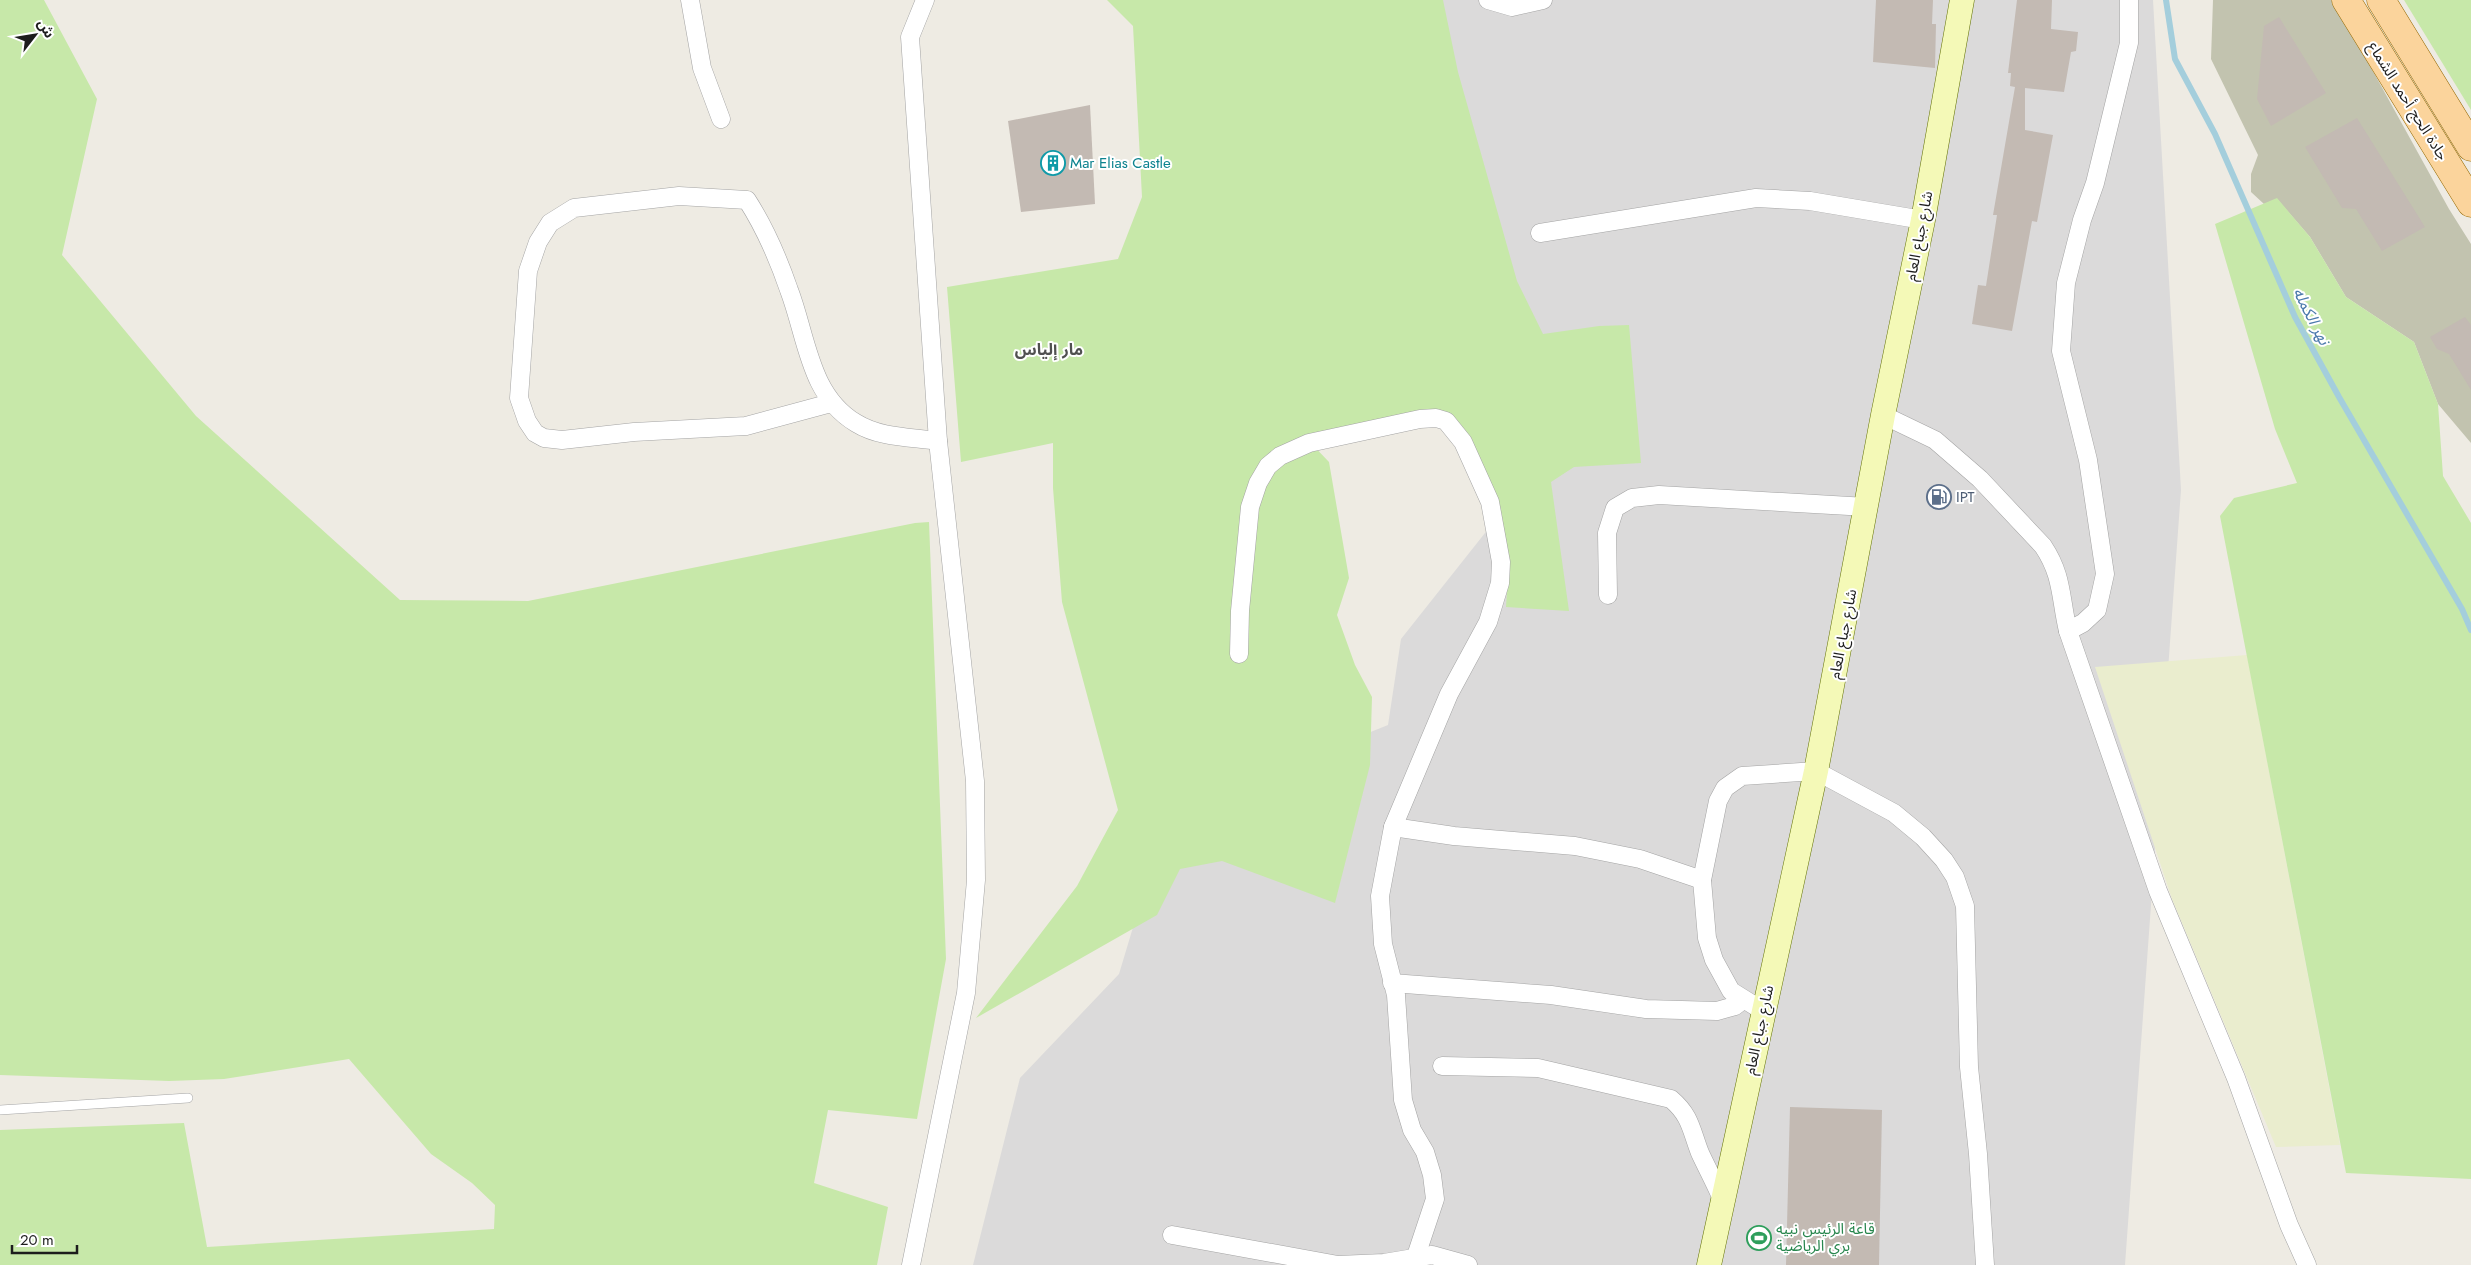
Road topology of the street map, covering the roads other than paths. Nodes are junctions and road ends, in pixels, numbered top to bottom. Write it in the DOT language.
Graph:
graph roads {
  1 [pos="690,0"];
  2 [pos="925,0"];
  3 [pos="1488,0"];
  4 [pos="1543,0"];
  5 [pos="1962,0"];
  6 [pos="2129,0"];
  7 [pos="2346,0"];
  8 [pos="2381,0"];
  9 [pos="720,119"];
  10 [pos="2471,147"];
  11 [pos="2471,203"];
  12 [pos="1923,220"];
  13 [pos="1540,233"];
  14 [pos="831,403"];
  15 [pos="1883,415"];
  16 [pos="938,440"];
  17 [pos="1867,507"];
  18 [pos="1608,595"];
  19 [pos="2068,631"];
  20 [pos="1239,654"];
  21 [pos="1816,771"];
  22 [pos="1393,827"];
  23 [pos="1702,880"];
  24 [pos="1392,983"];
  25 [pos="1753,1005"];
  26 [pos="1442,1066"];
  27 [pos="188,1098"];
  28 [pos="0,1110"];
  29 [pos="1722,1198"];
  30 [pos="1172,1235"];
  31 [pos="1416,1256"];
  32 [pos="911,1265"];
  33 [pos="1468,1265"];
  34 [pos="1709,1265"];
  35 [pos="1985,1265"];
  36 [pos="2307,1265"];
  1 -- 9 [label="street"];
  2 -- 16 [label="street"];
  3 -- 4 [label="street"];
  5 -- 12 [label="main road, شارع جباع العام"];
  6 -- 19 [label="street"];
  7 -- 11 [label="main road, جادة الحج أحمد الشماع"];
  8 -- 10 [label="main road, جادة الحج أحمد الشماع"];
  12 -- 13 [label="street"];
  12 -- 15 [label="main road, شارع جباع العام"];
  14 -- 14 [label="street"];
  14 -- 16 [label="street"];
  15 -- 17 [label="main road, شارع جباع العام"];
  15 -- 19 [label="street"];
  16 -- 32 [label="street"];
  17 -- 18 [label="street"];
  17 -- 21 [label="main road, شارع جباع العام"];
  19 -- 36 [label="street"];
  20 -- 22 [label="street"];
  21 -- 23 [label="street"];
  21 -- 25 [label="main road, شارع جباع العام"];
  21 -- 35 [label="street"];
  22 -- 23 [label="street"];
  22 -- 24 [label="street"];
  23 -- 25 [label="street"];
  24 -- 25 [label="street"];
  24 -- 31 [label="street"];
  25 -- 29 [label="main road, شارع جباع العام"];
  26 -- 29 [label="street"];
  27 -- 28 [label="lane"];
  29 -- 34 [label="main road, شارع جباع العام"];
  30 -- 31 [label="street"];
  31 -- 33 [label="street"];
}
